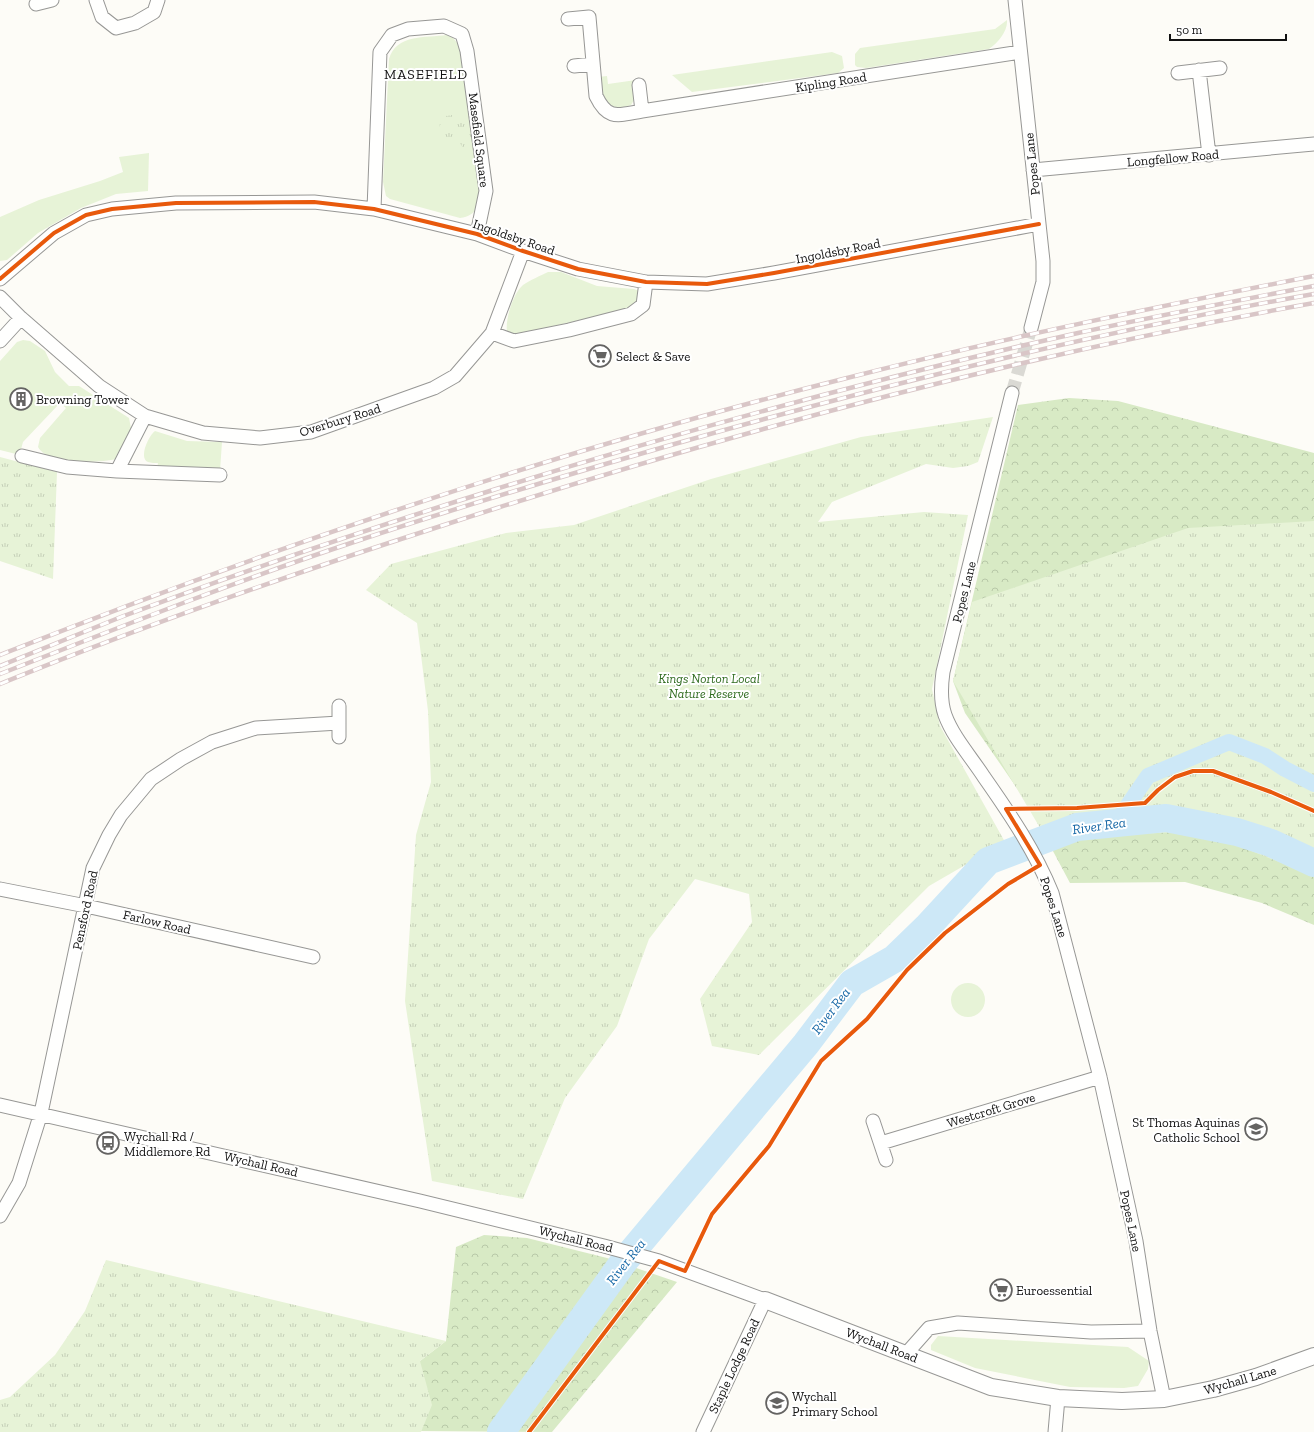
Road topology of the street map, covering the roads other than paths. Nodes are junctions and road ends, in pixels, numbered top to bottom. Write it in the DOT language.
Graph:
graph roads {
  1 [pos="52,0"];
  2 [pos="96,0"];
  3 [pos="158,0"];
  4 [pos="1015,0"];
  5 [pos="36,4"];
  6 [pos="568,19"];
  7 [pos="1020,52"];
  8 [pos="593,64"];
  9 [pos="574,66"];
  10 [pos="1220,68"];
  11 [pos="1199,70"];
  12 [pos="1178,73"];
  13 [pos="639,85"];
  14 [pos="642,111"];
  15 [pos="1314,144"];
  16 [pos="1209,155"];
  17 [pos="1033,170"];
  18 [pos="374,209"];
  19 [pos="1039,224"];
  20 [pos="477,234"];
  21 [pos="523,251"];
  22 [pos="0,279"];
  23 [pos="646,282"];
  24 [pos="0,297"];
  25 [pos="20,318"];
  26 [pos="1031,328"];
  27 [pos="492,333"];
  28 [pos="0,342"];
  29 [pos="1012,393"];
  30 [pos="144,416"];
  31 [pos="22,456"];
  32 [pos="117,471"];
  33 [pos="220,475"];
  34 [pos="339,706"];
  35 [pos="339,723"];
  36 [pos="339,737"];
  37 [pos="0,889"];
  38 [pos="86,906"];
  39 [pos="313,957"];
  40 [pos="1100,1077"];
  41 [pos="0,1105"];
  42 [pos="41,1113"];
  43 [pos="873,1121"];
  44 [pos="881,1143"];
  45 [pos="886,1160"];
  46 [pos="0,1216"];
  47 [pos="765,1300"];
  48 [pos="1150,1331"];
  49 [pos="906,1354"];
  50 [pos="1314,1356"];
  51 [pos="1058,1398"];
  52 [pos="1164,1399"];
  53 [pos="703,1432"];
  54 [pos="1055,1432"];
  1 -- 5 [label="street"];
  2 -- 3 [label="street"];
  4 -- 7 [label="street, Popes Lane"];
  6 -- 8 [label="street, Kipling Road"];
  7 -- 14 [label="street, Kipling Road"];
  7 -- 17 [label="street, Popes Lane"];
  8 -- 9 [label="street"];
  8 -- 14 [label="street, Kipling Road"];
  10 -- 11 [label="street"];
  11 -- 12 [label="street"];
  11 -- 16 [label="street"];
  13 -- 14 [label="street"];
  15 -- 16 [label="street, Longfellow Road"];
  16 -- 17 [label="street, Longfellow Road"];
  17 -- 19 [label="street, Popes Lane"];
  18 -- 20 [label="street, Ingoldsby Road"];
  18 -- 20 [label="street, Masefield Square"];
  18 -- 22 [label="street, Ingoldsby Road"];
  19 -- 23 [label="street, Ingoldsby Road"];
  19 -- 26 [label="street, Popes Lane"];
  20 -- 21 [label="street, Ingoldsby Road"];
  21 -- 23 [label="street, Ingoldsby Road"];
  21 -- 27 [label="street, Overbury Road"];
  23 -- 27 [label="street"];
  24 -- 25 [label="street, Overbury Road"];
  25 -- 28 [label="street"];
  25 -- 30 [label="street, Overbury Road"];
  27 -- 30 [label="street, Overbury Road"];
  29 -- 40 [label="street, Popes Lane"];
  30 -- 32 [label="street"];
  31 -- 32 [label="street"];
  32 -- 33 [label="street"];
  34 -- 35 [label="street"];
  35 -- 36 [label="street"];
  35 -- 38 [label="street, Pensford Road"];
  37 -- 38 [label="street, Farlow Road"];
  38 -- 39 [label="street, Farlow Road"];
  38 -- 42 [label="street, Pensford Road"];
  40 -- 44 [label="street, Westcroft Grove"];
  40 -- 48 [label="street, Popes Lane"];
  41 -- 42 [label="street, Wychall Road"];
  42 -- 46 [label="street, Pensford Road"];
  42 -- 47 [label="street, Wychall Road"];
  43 -- 44 [label="street"];
  44 -- 45 [label="street"];
  47 -- 49 [label="street, Wychall Road"];
  47 -- 53 [label="street, Staple Lodge Road"];
  48 -- 49 [label="street"];
  48 -- 52 [label="street, Popes Lane"];
  49 -- 51 [label="street, Wychall Road"];
  50 -- 52 [label="street, Wychall Lane"];
  51 -- 52 [label="street, Wychall Road"];
  51 -- 54 [label="street"];
}
